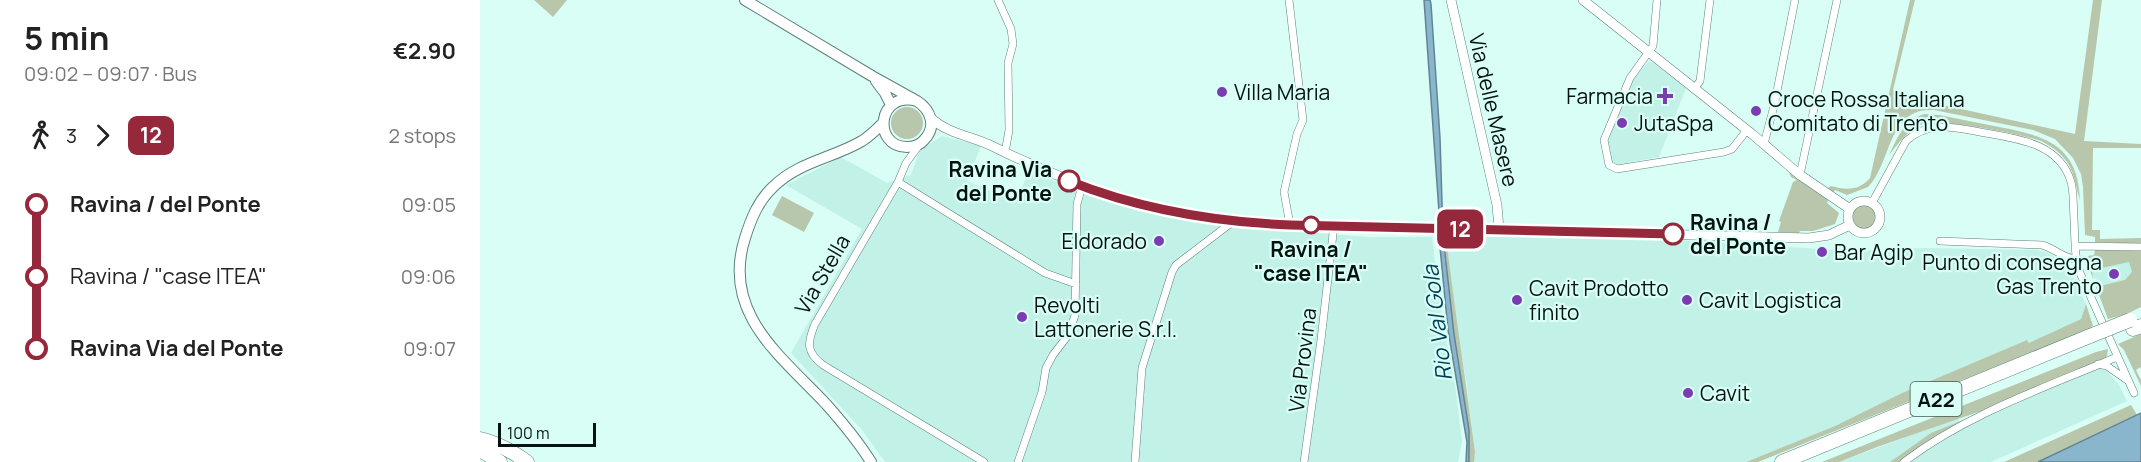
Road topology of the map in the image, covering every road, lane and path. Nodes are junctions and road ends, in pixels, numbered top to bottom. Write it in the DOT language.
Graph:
graph roads {
  1 [pos="745,0"];
  2 [pos="998,0"];
  3 [pos="1289,0"];
  4 [pos="1451,0"];
  5 [pos="1583,0"];
  6 [pos="1657,0"];
  7 [pos="1710,0"];
  8 [pos="1795,0"];
  9 [pos="1837,0"];
  10 [pos="1649,52"];
  11 [pos="872,76"];
  12 [pos="1694,89"];
  13 [pos="917,101"];
  14 [pos="891,105"];
  15 [pos="931,118"];
  16 [pos="883,123"];
  17 [pos="1747,130"];
  18 [pos="951,132"];
  19 [pos="862,141"];
  20 [pos="923,141"];
  21 [pos="896,144"];
  22 [pos="1764,144"];
  23 [pos="1005,153"];
  24 [pos="906,163"];
  25 [pos="1800,175"];
  26 [pos="898,182"];
  27 [pos="1082,186"];
  28 [pos="1872,203"];
  29 [pos="1850,209"];
  30 [pos="1235,220"];
  31 [pos="1290,225"];
  32 [pos="1334,225"];
  33 [pos="1850,225"];
  34 [pos="1499,229"];
  35 [pos="1940,241"];
  36 [pos="2075,246"];
  37 [pos="2141,247"];
  38 [pos="2076,259"];
  39 [pos="1076,284"];
  40 [pos="2136,323"];
  41 [pos="2091,340"];
  42 [pos="2117,357"];
  43 [pos="2098,364"];
  44 [pos="2128,381"];
  45 [pos="2134,393"];
  46 [pos="480,439"];
  47 [pos="480,450"];
  48 [pos="500,462"];
  49 [pos="527,462"];
  50 [pos="871,462"];
  51 [pos="984,462"];
  52 [pos="1018,462"];
  53 [pos="1135,462"];
  54 [pos="1304,462"];
  55 [pos="1782,462"];
  56 [pos="1803,462"];
  57 [pos="1904,462"];
  1 -- 11 [label="main road"];
  2 -- 23 [label="street"];
  3 -- 31 [label="street"];
  4 -- 34 [label="street, Via delle Masere"];
  5 -- 10 [label="street"];
  6 -- 10 [label="street"];
  7 -- 12 [label="street"];
  8 -- 22 [label="street"];
  9 -- 25 [label="street"];
  10 -- 12 [label="street"];
  10 -- 17 [label="street"];
  11 -- 13 [label="main road"];
  11 -- 14 [label="main road"];
  12 -- 17 [label="street"];
  13 -- 14 [label="main road"];
  13 -- 15 [label="main road"];
  14 -- 16 [label="main road"];
  15 -- 18 [label="street"];
  15 -- 20 [label="main road, Via Stella"];
  16 -- 19 [label="main road"];
  16 -- 21 [label="main road"];
  17 -- 22 [label="street"];
  18 -- 20 [label="street"];
  18 -- 23 [label="street"];
  19 -- 21 [label="main road"];
  19 -- 50 [label="main road"];
  20 -- 21 [label="main road"];
  20 -- 24 [label="street, Via Stella"];
  21 -- 24 [label="street"];
  22 -- 25 [label="street"];
  23 -- 27 [label="street"];
  24 -- 26 [label="street, Via Stella"];
  25 -- 29 [label="street"];
  26 -- 39 [label="street"];
  26 -- 51 [label="street, Via Stella"];
  27 -- 30 [label="street"];
  27 -- 39 [label="street"];
  28 -- 29 [label="street"];
  28 -- 33 [label="street"];
  28 -- 36 [label="street"];
  29 -- 33 [label="street"];
  30 -- 31 [label="street"];
  30 -- 53 [label="street"];
  31 -- 32 [label="street"];
  32 -- 34 [label="street"];
  32 -- 54 [label="street, Via Provina"];
  33 -- 34 [label="street"];
  35 -- 38 [label="street"];
  36 -- 37 [label="street"];
  36 -- 38 [label="street"];
  38 -- 42 [label="street"];
  39 -- 52 [label="street"];
  40 -- 41 [label="highway, A22"];
  41 -- 55 [label="highway, A22"];
  41 -- 56 [label="highway, A22"];
  42 -- 43 [label="street"];
  42 -- 44 [label="street"];
  43 -- 44 [label="street"];
  43 -- 57 [label="street"];
  44 -- 45 [label="street"];
  46 -- 49 [label="highway"];
  47 -- 48 [label="highway"];
}
